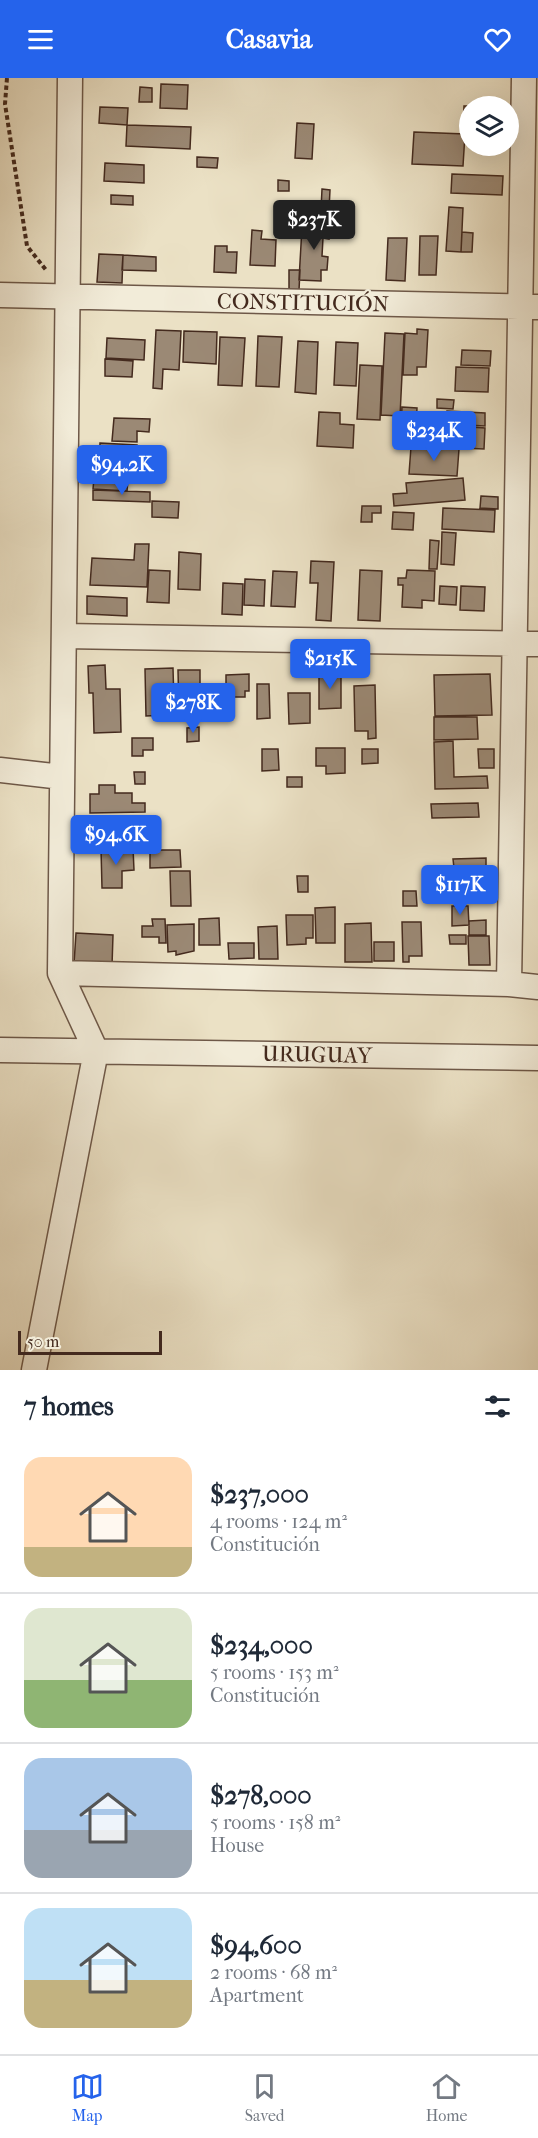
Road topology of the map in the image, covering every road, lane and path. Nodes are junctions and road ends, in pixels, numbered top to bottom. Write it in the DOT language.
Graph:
graph roads {
  1 [pos="7,78"];
  2 [pos="70,78"];
  3 [pos="524,78"];
  4 [pos="48,272"];
  5 [pos="0,295"];
  6 [pos="68,297"];
  7 [pos="530,307"];
  8 [pos="64,636"];
  9 [pos="527,644"];
  10 [pos="0,770"];
  11 [pos="62,777"];
  12 [pos="60,974"];
  13 [pos="509,984"];
  14 [pos="538,987"];
  15 [pos="0,1050"];
  16 [pos="96,1050"];
  17 [pos="538,1058"];
  18 [pos="34,1370"];
  1 -- 4 [label="path"];
  2 -- 6 [label="street"];
  3 -- 7 [label="street"];
  5 -- 6 [label="street, CONSTITUCIÓN"];
  6 -- 7 [label="street, CONSTITUCIÓN"];
  6 -- 8 [label="street"];
  7 -- 9 [label="street"];
  8 -- 9 [label="street"];
  8 -- 11 [label="street"];
  9 -- 13 [label="street"];
  10 -- 11 [label="street"];
  11 -- 12 [label="street"];
  12 -- 13 [label="street"];
  12 -- 16 [label="street"];
  13 -- 14 [label="street"];
  15 -- 16 [label="street, URUGUAY"];
  16 -- 17 [label="street, URUGUAY"];
  16 -- 18 [label="street"];
}
